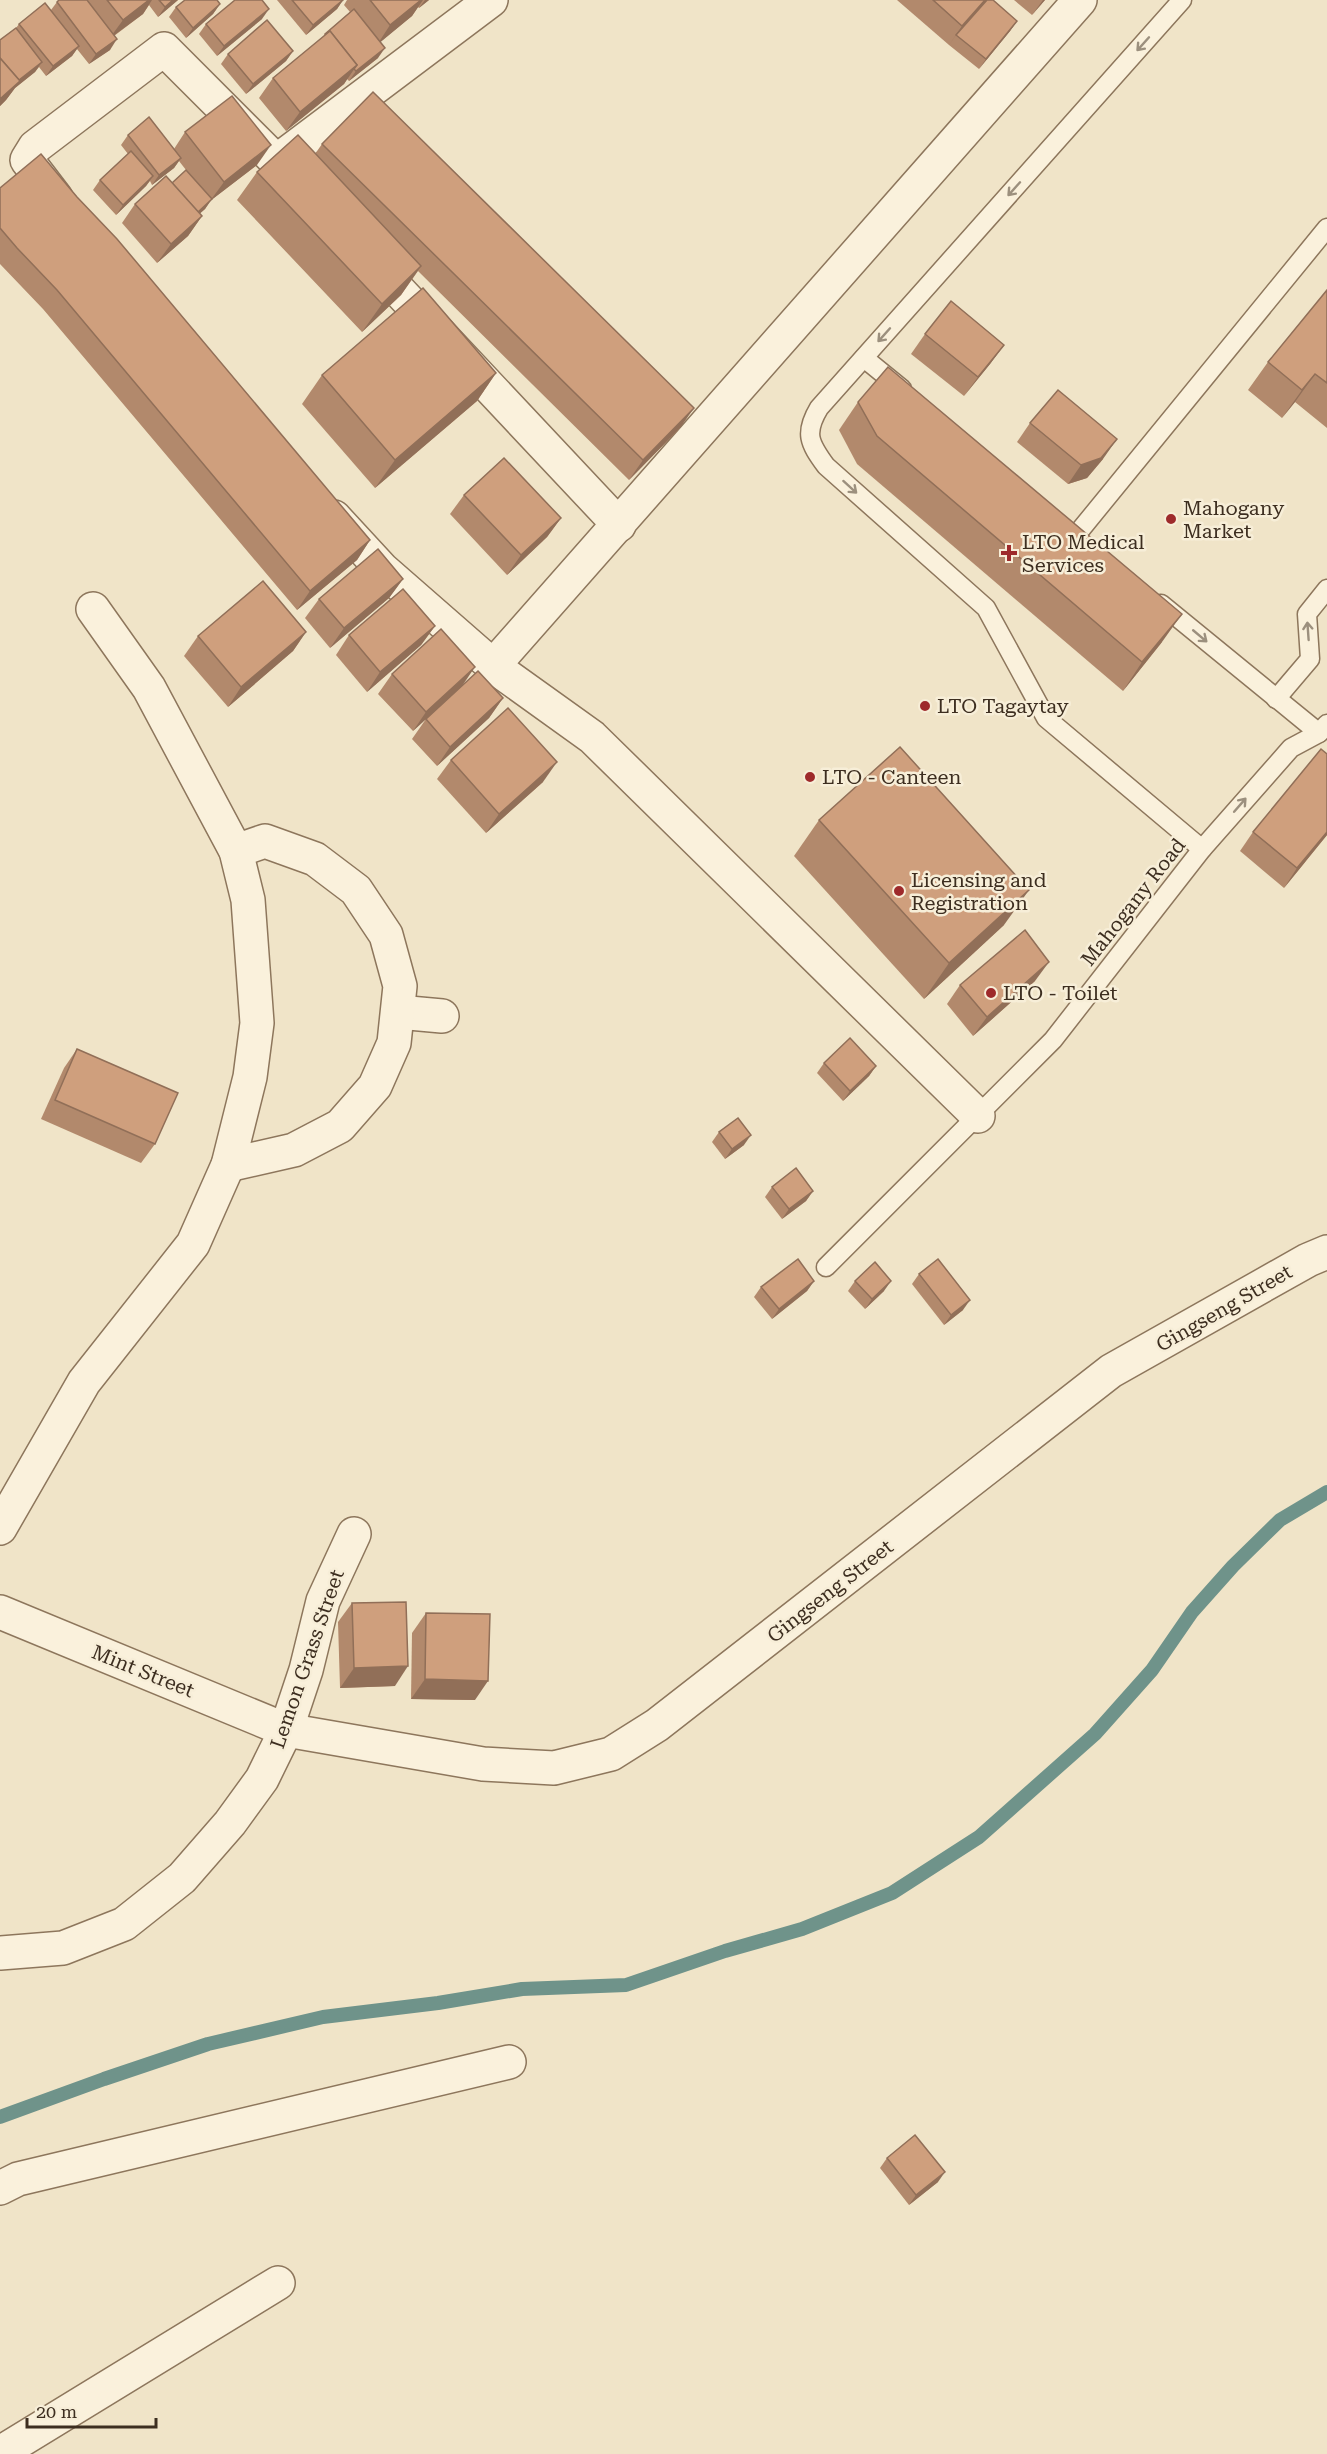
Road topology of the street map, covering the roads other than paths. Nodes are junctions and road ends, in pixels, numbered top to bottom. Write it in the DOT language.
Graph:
graph roads {
  1 [pos="491,0"];
  2 [pos="1080,0"];
  3 [pos="1182,0"];
  4 [pos="278,160"];
  5 [pos="326,213"];
  6 [pos="75,220"];
  7 [pos="1327,228"];
  8 [pos="351,238"];
  9 [pos="864,358"];
  10 [pos="918,403"];
  11 [pos="313,494"];
  12 [pos="1059,519"];
  13 [pos="619,525"];
  14 [pos="1077,534"];
  15 [pos="1095,549"];
  16 [pos="1327,589"];
  17 [pos="1149,594"];
  18 [pos="93,609"];
  19 [pos="493,666"];
  20 [pos="1276,699"];
  21 [pos="1323,729"];
  22 [pos="1202,849"];
  23 [pos="236,851"];
  24 [pos="398,1012"];
  25 [pos="442,1016"];
  26 [pos="978,1116"];
  27 [pos="228,1165"];
  28 [pos="1327,1252"];
  29 [pos="826,1267"];
  30 [pos="0,1528"];
  31 [pos="354,1534"];
  32 [pos="0,1612"];
  33 [pos="286,1730"];
  34 [pos="0,1953"];
  35 [pos="509,2062"];
  36 [pos="0,2188"];
  37 [pos="278,2283"];
  38 [pos="0,2453"];
  1 -- 4 [label="street"];
  2 -- 13 [label="street"];
  3 -- 9 [label="lane, one-way"];
  4 -- 5 [label="street"];
  4 -- 6 [label="street"];
  7 -- 14 [label="lane"];
  8 -- 13 [label="street"];
  9 -- 10 [label="lane"];
  9 -- 22 [label="lane, one-way"];
  11 -- 19 [label="street"];
  12 -- 14 [label="lane"];
  13 -- 19 [label="street"];
  14 -- 15 [label="lane"];
  20 -- 16 [label="lane, one-way"];
  17 -- 20 [label="lane, one-way"];
  18 -- 23 [label="street"];
  19 -- 26 [label="street"];
  20 -- 21 [label="lane"];
  22 -- 21 [label="lane, Mahogany Road, one-way"];
  22 -- 26 [label="lane, Mahogany Road"];
  23 -- 24 [label="street"];
  23 -- 27 [label="street"];
  24 -- 25 [label="street"];
  24 -- 27 [label="street"];
  26 -- 29 [label="lane, Mahogany Road"];
  27 -- 30 [label="street"];
  28 -- 33 [label="street, Gingseng Street"];
  31 -- 33 [label="street, Lemon Grass Street"];
  32 -- 33 [label="street, Mint Street"];
  33 -- 34 [label="street, Lemon Grass Street"];
  35 -- 36 [label="street"];
  37 -- 38 [label="street"];
}
